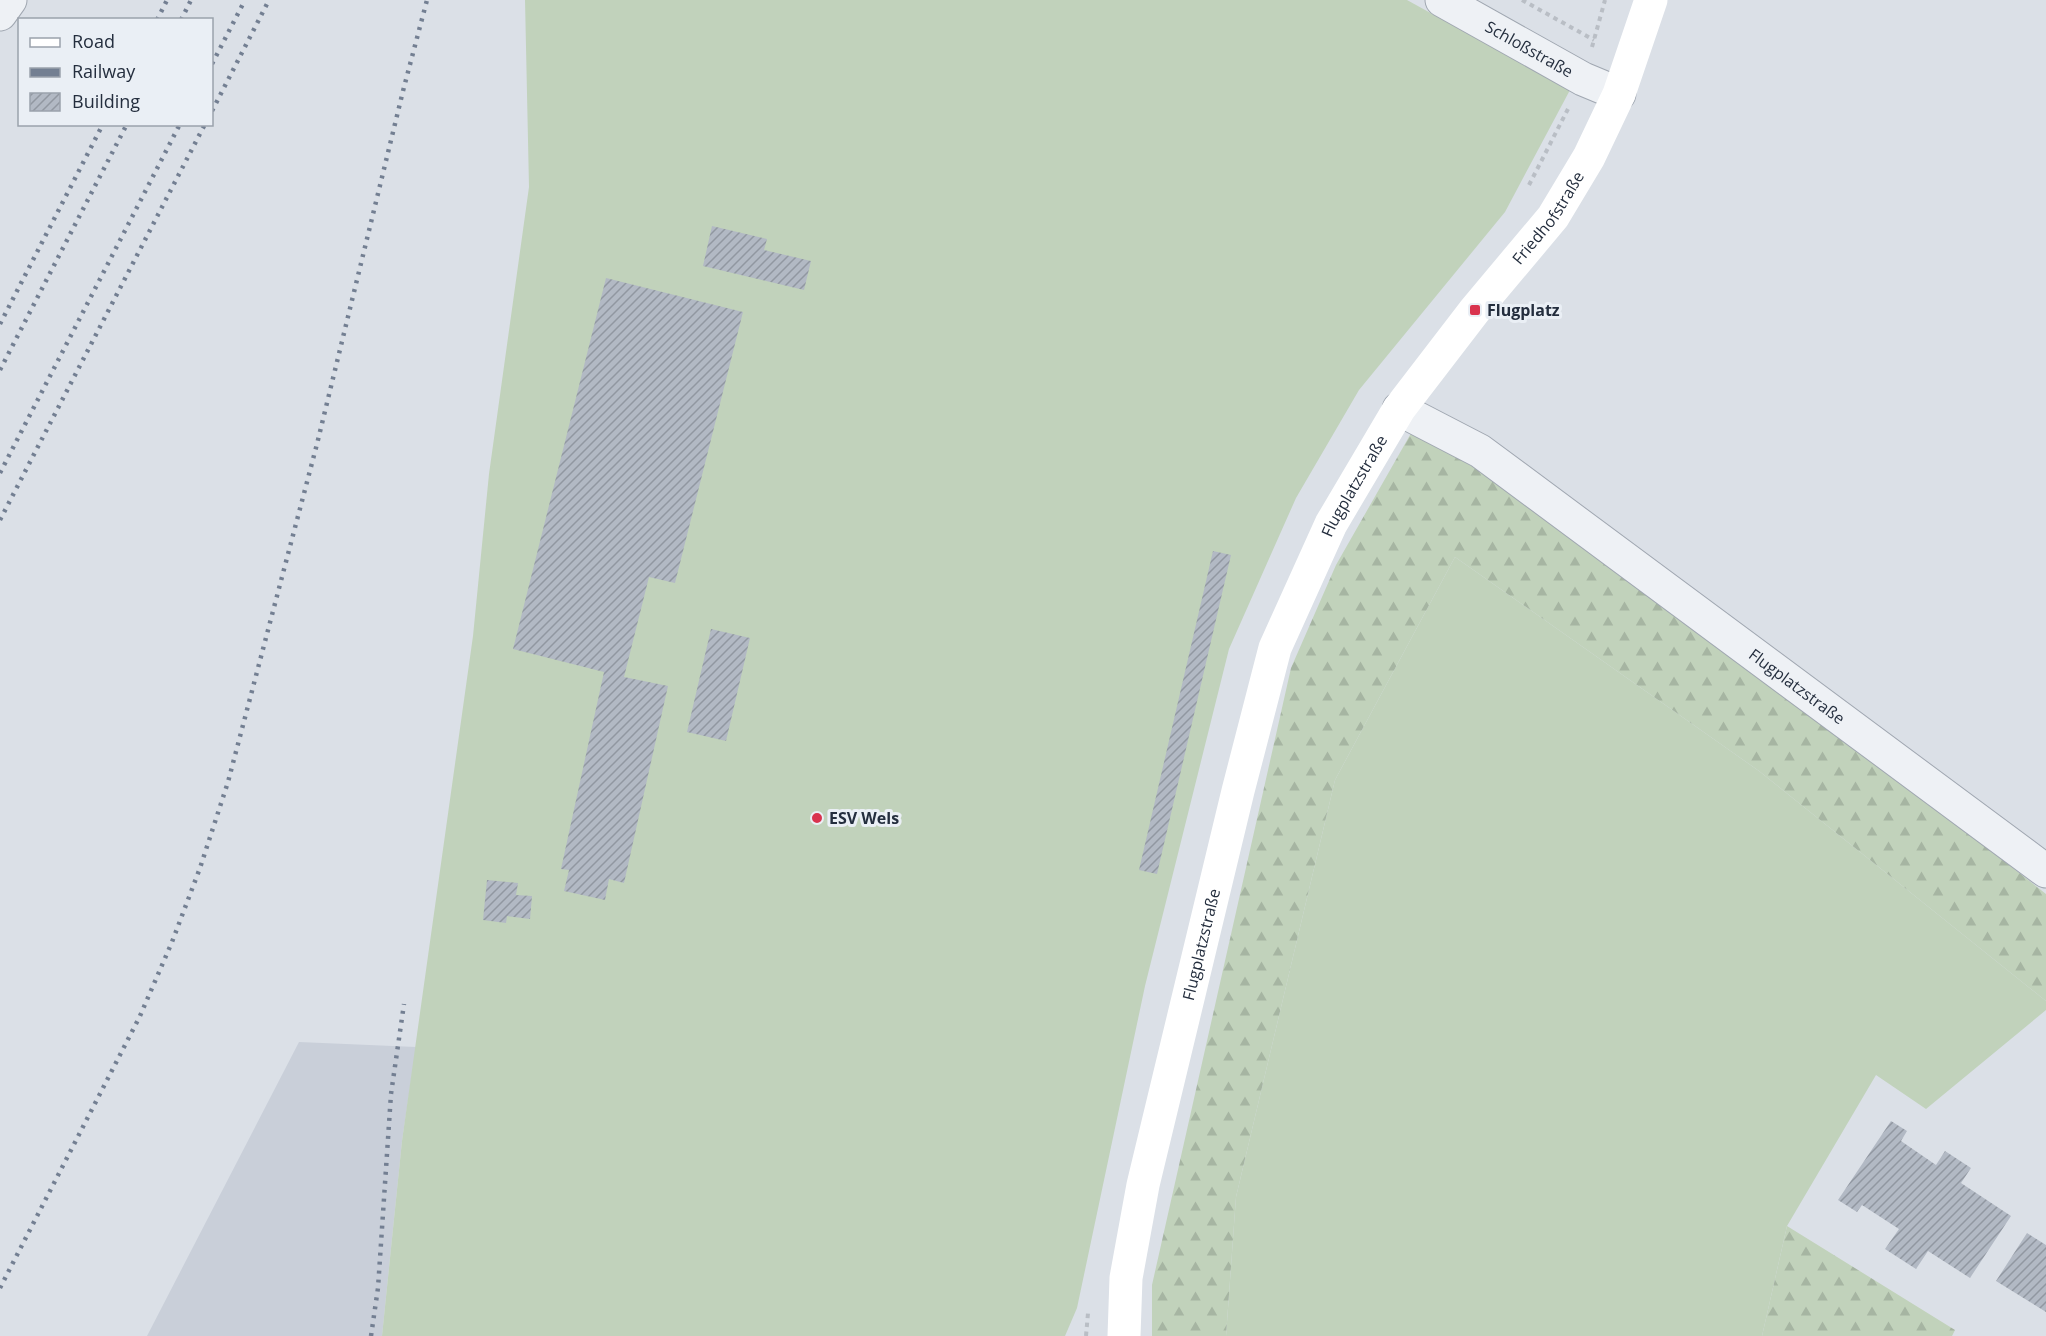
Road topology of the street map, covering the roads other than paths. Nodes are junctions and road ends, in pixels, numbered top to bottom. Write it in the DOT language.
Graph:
graph roads {
  1 [pos="10,0"];
  2 [pos="1442,0"];
  3 [pos="1651,0"];
  4 [pos="0,14"];
  5 [pos="1618,94"];
  6 [pos="1399,409"];
  7 [pos="2046,871"];
  8 [pos="1124,1336"];
  1 -- 4 [label="street"];
  2 -- 5 [label="street, Schloßstraße"];
  3 -- 5 [label="street, Friedhofstraße"];
  5 -- 6 [label="street, Friedhofstraße"];
  6 -- 7 [label="street, Flugplatzstraße"];
  6 -- 8 [label="street, Flugplatzstraße"];
}
